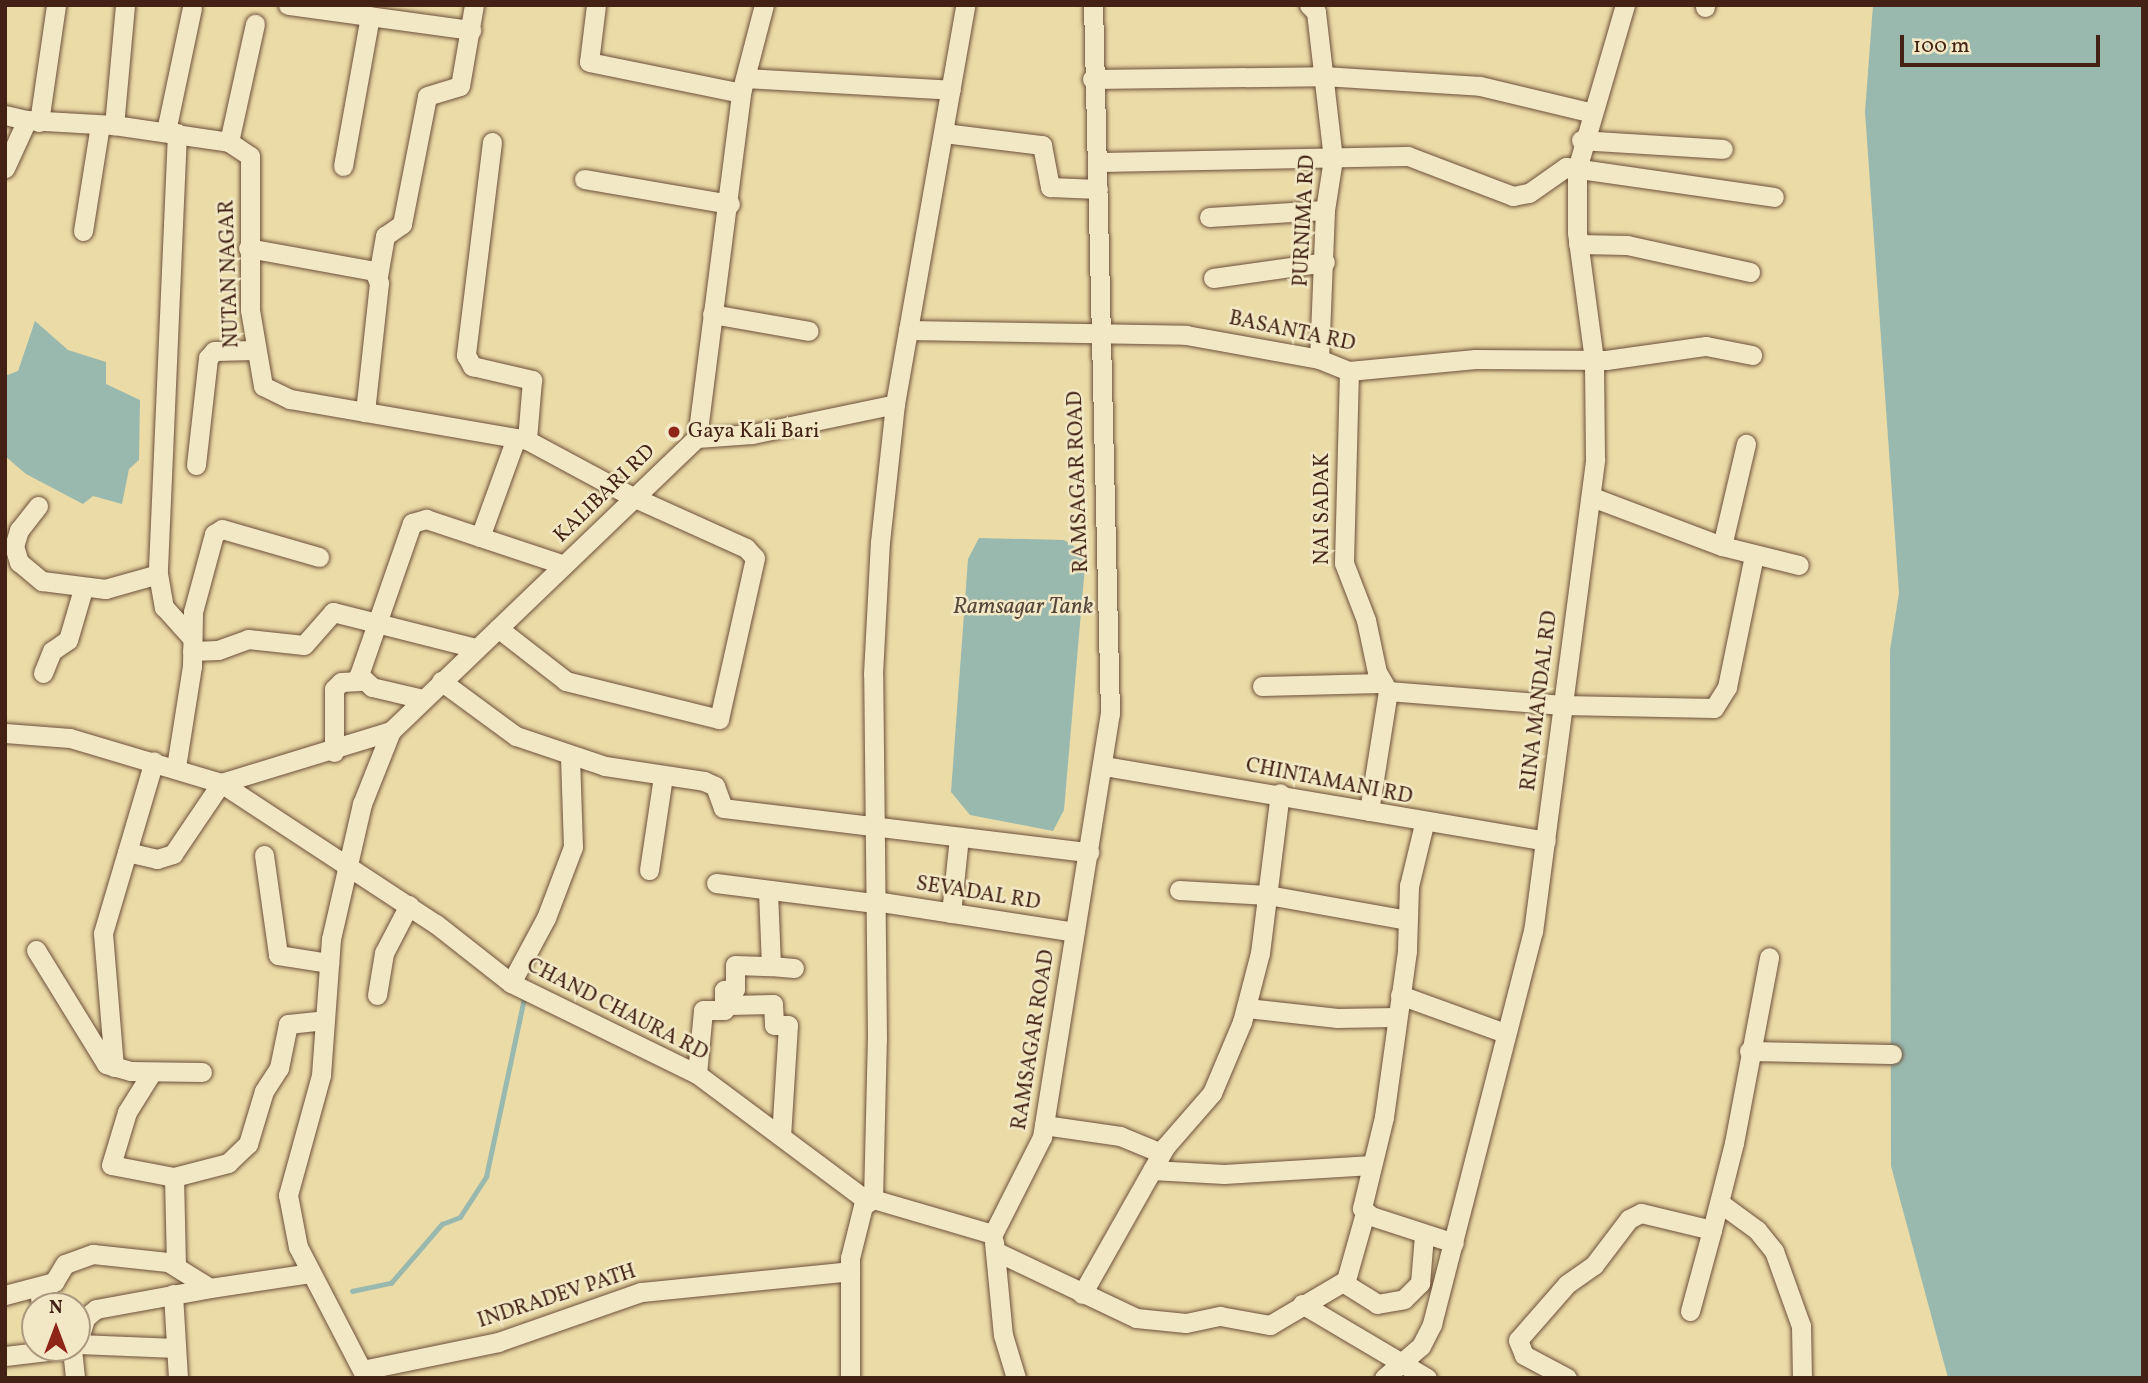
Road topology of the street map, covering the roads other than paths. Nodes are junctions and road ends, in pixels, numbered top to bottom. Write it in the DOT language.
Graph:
graph roads {
  1 [pos="56,5"];
  2 [pos="125,5"];
  3 [pos="288,5"];
  4 [pos="474,5"];
  5 [pos="596,5"];
  6 [pos="764,5"];
  7 [pos="965,5"];
  8 [pos="1093,5"];
  9 [pos="1309,5"];
  10 [pos="1625,5"];
  11 [pos="192,8"];
  12 [pos="370,16"];
  13 [pos="255,24"];
  14 [pos="471,30"];
  15 [pos="1323,76"];
  16 [pos="1092,79"];
  17 [pos="743,85"];
  18 [pos="951,90"];
  19 [pos="1589,112"];
  20 [pos="5,115"];
  21 [pos="33,121"];
  22 [pos="107,125"];
  23 [pos="171,132"];
  24 [pos="944,134"];
  25 [pos="1581,140"];
  26 [pos="229,142"];
  27 [pos="492,142"];
  28 [pos="1723,149"];
  29 [pos="1334,159"];
  30 [pos="1098,162"];
  31 [pos="343,166"];
  32 [pos="5,168"];
  33 [pos="1577,169"];
  34 [pos="584,179"];
  35 [pos="1098,188"];
  36 [pos="1774,197"];
  37 [pos="730,204"];
  38 [pos="1325,210"];
  39 [pos="1209,217"];
  40 [pos="83,231"];
  41 [pos="1578,244"];
  42 [pos="248,248"];
  43 [pos="1325,262"];
  44 [pos="1750,272"];
  45 [pos="378,276"];
  46 [pos="1213,278"];
  47 [pos="712,314"];
  48 [pos="908,330"];
  49 [pos="1097,330"];
  50 [pos="809,331"];
  51 [pos="254,350"];
  52 [pos="1752,355"];
  53 [pos="1319,359"];
  54 [pos="1594,360"];
  55 [pos="1349,370"];
  56 [pos="895,404"];
  57 [pos="365,412"];
  58 [pos="697,438"];
  59 [pos="522,439"];
  60 [pos="1746,444"];
  61 [pos="196,464"];
  62 [pos="1592,497"];
  63 [pos="633,498"];
  64 [pos="37,506"];
  65 [pos="480,537"];
  66 [pos="1722,546"];
  67 [pos="1754,555"];
  68 [pos="319,556"];
  69 [pos="564,565"];
  70 [pos="1799,565"];
  71 [pos="158,574"];
  72 [pos="83,589"];
  73 [pos="376,622"];
  74 [pos="498,628"];
  75 [pos="192,644"];
  76 [pos="475,648"];
  77 [pos="43,673"];
  78 [pos="360,681"];
  79 [pos="441,681"];
  80 [pos="1262,686"];
  81 [pos="1384,687"];
  82 [pos="423,699"];
  83 [pos="1562,705"];
  84 [pos="391,731"];
  85 [pos="5,733"];
  86 [pos="334,752"];
  87 [pos="570,757"];
  88 [pos="154,761"];
  89 [pos="1104,766"];
  90 [pos="176,767"];
  91 [pos="663,776"];
  92 [pos="221,783"];
  93 [pos="1280,793"];
  94 [pos="1369,811"];
  95 [pos="1424,824"];
  96 [pos="873,828"];
  97 [pos="959,837"];
  98 [pos="1546,841"];
  99 [pos="127,852"];
  100 [pos="1089,852"];
  101 [pos="264,855"];
  102 [pos="346,864"];
  103 [pos="649,870"];
  104 [pos="716,883"];
  105 [pos="768,890"];
  106 [pos="1179,890"];
  107 [pos="1268,895"];
  108 [pos="875,902"];
  109 [pos="409,905"];
  110 [pos="951,913"];
  111 [pos="1407,920"];
  112 [pos="1075,932"];
  113 [pos="36,950"];
  114 [pos="1769,957"];
  115 [pos="329,962"];
  116 [pos="771,966"];
  117 [pos="794,968"];
  118 [pos="511,983"];
  119 [pos="377,995"];
  120 [pos="1400,995"];
  121 [pos="1247,1008"];
  122 [pos="724,1010"];
  123 [pos="1394,1017"];
  124 [pos="325,1020"];
  125 [pos="1506,1033"];
  126 [pos="1749,1051"];
  127 [pos="1892,1054"];
  128 [pos="114,1067"];
  129 [pos="152,1072"];
  130 [pos="202,1072"];
  131 [pos="697,1074"];
  132 [pos="1044,1125"];
  133 [pos="781,1135"];
  134 [pos="1157,1162"];
  135 [pos="1372,1165"];
  136 [pos="174,1177"];
  137 [pos="869,1200"];
  138 [pos="1720,1203"];
  139 [pos="1364,1213"];
  140 [pos="1712,1230"];
  141 [pos="1424,1234"];
  142 [pos="994,1243"];
  143 [pos="1454,1243"];
  144 [pos="176,1265"];
  145 [pos="849,1271"];
  146 [pos="310,1273"];
  147 [pos="1343,1283"];
  148 [pos="210,1288"];
  149 [pos="45,1292"];
  150 [pos="173,1294"];
  151 [pos="1082,1294"];
  152 [pos="1302,1304"];
  153 [pos="1690,1311"];
  154 [pos="91,1313"];
  155 [pos="91,1346"];
  156 [pos="176,1348"];
  157 [pos="1404,1361"];
  158 [pos="1542,1372"];
  159 [pos="365,1374"];
  160 [pos="178,1378"];
  161 [pos="850,1378"];
  162 [pos="1016,1378"];
  163 [pos="1384,1378"];
  164 [pos="1427,1378"];
  165 [pos="1567,1378"];
  166 [pos="1802,1378"];
  1 -- 21 [label="street"];
  2 -- 22 [label="street"];
  3 -- 12 [label="street"];
  4 -- 14 [label="street"];
  5 -- 17 [label="street"];
  6 -- 17 [label="street"];
  7 -- 18 [label="street"];
  8 -- 16 [label="street, RAMSAGAR ROAD"];
  9 -- 15 [label="street, PURNIMA RD"];
  10 -- 19 [label="street, RINA MANDAL RD"];
  11 -- 23 [label="street"];
  12 -- 14 [label="street"];
  12 -- 31 [label="street"];
  13 -- 26 [label="street"];
  14 -- 45 [label="street"];
  15 -- 16 [label="street"];
  15 -- 19 [label="street"];
  15 -- 29 [label="street, PURNIMA RD"];
  16 -- 30 [label="street, RAMSAGAR ROAD"];
  17 -- 18 [label="street"];
  17 -- 37 [label="street"];
  18 -- 24 [label="street"];
  19 -- 25 [label="street, RINA MANDAL RD"];
  20 -- 21 [label="street"];
  21 -- 22 [label="street"];
  21 -- 32 [label="street"];
  22 -- 23 [label="street"];
  22 -- 40 [label="street"];
  23 -- 26 [label="street"];
  23 -- 71 [label="street"];
  24 -- 35 [label="street"];
  24 -- 48 [label="street"];
  25 -- 28 [label="street"];
  25 -- 33 [label="street, RINA MANDAL RD"];
  26 -- 42 [label="street, NUTAN NAGAR"];
  27 -- 59 [label="street"];
  29 -- 30 [label="street"];
  29 -- 33 [label="street"];
  29 -- 38 [label="street, PURNIMA RD"];
  30 -- 35 [label="street, RAMSAGAR ROAD"];
  33 -- 36 [label="street"];
  33 -- 41 [label="street, RINA MANDAL RD"];
  34 -- 37 [label="street"];
  35 -- 49 [label="street, RAMSAGAR ROAD"];
  37 -- 47 [label="street"];
  38 -- 39 [label="street"];
  38 -- 43 [label="street, PURNIMA RD"];
  41 -- 44 [label="street"];
  41 -- 54 [label="street, RINA MANDAL RD"];
  42 -- 45 [label="street"];
  42 -- 51 [label="street, NUTAN NAGAR"];
  43 -- 46 [label="street"];
  43 -- 53 [label="street, PURNIMA RD"];
  45 -- 57 [label="street"];
  47 -- 50 [label="street"];
  47 -- 58 [label="street"];
  48 -- 49 [label="street, BASANTA RD"];
  48 -- 56 [label="street"];
  49 -- 53 [label="street, BASANTA RD"];
  49 -- 89 [label="street, RAMSAGAR ROAD"];
  51 -- 57 [label="street, NUTAN NAGAR"];
  51 -- 61 [label="street"];
  52 -- 54 [label="street, BASANTA RD"];
  53 -- 55 [label="street, BASANTA RD"];
  54 -- 55 [label="street, BASANTA RD"];
  54 -- 62 [label="street, RINA MANDAL RD"];
  55 -- 81 [label="street, NAI SADAK"];
  56 -- 58 [label="street"];
  56 -- 96 [label="street"];
  57 -- 59 [label="street, NUTAN NAGAR"];
  58 -- 63 [label="street, KALIBARI RD"];
  59 -- 63 [label="street, NUTAN NAGAR"];
  59 -- 65 [label="street"];
  60 -- 66 [label="street"];
  62 -- 66 [label="street"];
  62 -- 83 [label="street, RINA MANDAL RD"];
  63 -- 69 [label="street, KALIBARI RD"];
  63 -- 74 [label="street, NUTAN NAGAR"];
  64 -- 72 [label="street"];
  65 -- 69 [label="street"];
  65 -- 73 [label="street"];
  66 -- 67 [label="street"];
  67 -- 70 [label="street"];
  67 -- 83 [label="street"];
  68 -- 75 [label="street"];
  69 -- 74 [label="street, KALIBARI RD"];
  71 -- 72 [label="street"];
  71 -- 75 [label="street"];
  72 -- 77 [label="street"];
  73 -- 75 [label="street"];
  73 -- 76 [label="street"];
  73 -- 78 [label="street"];
  74 -- 76 [label="street, KALIBARI RD"];
  75 -- 90 [label="street"];
  76 -- 79 [label="street, KALIBARI RD"];
  78 -- 82 [label="street"];
  78 -- 86 [label="street"];
  79 -- 82 [label="street, KALIBARI RD"];
  79 -- 87 [label="street"];
  80 -- 81 [label="street"];
  81 -- 83 [label="street"];
  81 -- 94 [label="street, NAI SADAK"];
  82 -- 84 [label="street, KALIBARI RD"];
  83 -- 98 [label="street, RINA MANDAL RD"];
  84 -- 86 [label="street"];
  84 -- 102 [label="street, KALIBARI RD"];
  85 -- 88 [label="street, CHAND CHAURA RD"];
  86 -- 92 [label="street"];
  87 -- 91 [label="street"];
  87 -- 118 [label="street"];
  88 -- 90 [label="street, CHAND CHAURA RD"];
  88 -- 99 [label="street"];
  89 -- 93 [label="street, CHINTAMANI RD"];
  89 -- 100 [label="street, RAMSAGAR ROAD"];
  90 -- 92 [label="street, CHAND CHAURA RD"];
  91 -- 96 [label="street"];
  91 -- 103 [label="street"];
  92 -- 99 [label="street"];
  92 -- 102 [label="street, CHAND CHAURA RD"];
  93 -- 94 [label="street, CHINTAMANI RD"];
  93 -- 107 [label="street"];
  94 -- 95 [label="street, CHINTAMANI RD"];
  95 -- 98 [label="street, CHINTAMANI RD"];
  95 -- 111 [label="street"];
  96 -- 97 [label="street"];
  96 -- 108 [label="street"];
  97 -- 100 [label="street"];
  97 -- 110 [label="street"];
  98 -- 125 [label="street, RINA MANDAL RD"];
  99 -- 128 [label="street"];
  100 -- 112 [label="street, RAMSAGAR ROAD"];
  101 -- 115 [label="street"];
  102 -- 109 [label="street, CHAND CHAURA RD"];
  102 -- 115 [label="street, KALIBARI RD"];
  104 -- 105 [label="street, SEVADAL RD"];
  105 -- 108 [label="street, SEVADAL RD"];
  105 -- 116 [label="street"];
  106 -- 107 [label="street"];
  107 -- 111 [label="street"];
  107 -- 121 [label="street"];
  108 -- 110 [label="street, SEVADAL RD"];
  108 -- 137 [label="street"];
  109 -- 118 [label="street, CHAND CHAURA RD"];
  109 -- 119 [label="street"];
  110 -- 112 [label="street, SEVADAL RD"];
  111 -- 120 [label="street"];
  112 -- 132 [label="street, RAMSAGAR ROAD"];
  113 -- 128 [label="street"];
  114 -- 126 [label="street"];
  115 -- 124 [label="street, KALIBARI RD"];
  116 -- 117 [label="street"];
  116 -- 122 [label="street"];
  118 -- 131 [label="street, CHAND CHAURA RD"];
  120 -- 123 [label="street"];
  120 -- 125 [label="street"];
  121 -- 123 [label="street"];
  121 -- 134 [label="street"];
  122 -- 131 [label="street"];
  122 -- 133 [label="street"];
  123 -- 135 [label="street"];
  124 -- 136 [label="street"];
  124 -- 146 [label="street, KALIBARI RD"];
  125 -- 143 [label="street, RINA MANDAL RD"];
  126 -- 127 [label="street"];
  126 -- 138 [label="street"];
  128 -- 129 [label="street"];
  129 -- 130 [label="street"];
  129 -- 136 [label="street"];
  131 -- 133 [label="street, CHAND CHAURA RD"];
  132 -- 134 [label="street"];
  132 -- 142 [label="street, RAMSAGAR ROAD"];
  133 -- 137 [label="street, CHAND CHAURA RD"];
  134 -- 135 [label="street"];
  134 -- 151 [label="street"];
  135 -- 139 [label="street"];
  136 -- 144 [label="street"];
  137 -- 142 [label="street"];
  137 -- 145 [label="street"];
  138 -- 140 [label="street"];
  138 -- 166 [label="street"];
  139 -- 141 [label="street"];
  139 -- 147 [label="street"];
  140 -- 153 [label="street"];
  140 -- 158 [label="street"];
  141 -- 143 [label="street"];
  141 -- 147 [label="street"];
  142 -- 151 [label="street"];
  142 -- 162 [label="street"];
  143 -- 157 [label="street, RINA MANDAL RD"];
  144 -- 148 [label="street"];
  144 -- 149 [label="street"];
  145 -- 159 [label="street, INDRADEV PATH"];
  145 -- 161 [label="street"];
  146 -- 148 [label="street"];
  146 -- 159 [label="street, KALIBARI RD"];
  147 -- 152 [label="street"];
  148 -- 150 [label="street"];
  150 -- 154 [label="street"];
  150 -- 156 [label="street"];
  151 -- 152 [label="street"];
  152 -- 157 [label="street"];
  155 -- 156 [label="street"];
  156 -- 160 [label="street"];
  157 -- 163 [label="street, RINA MANDAL RD"];
  157 -- 164 [label="street"];
  158 -- 165 [label="street"];
}
